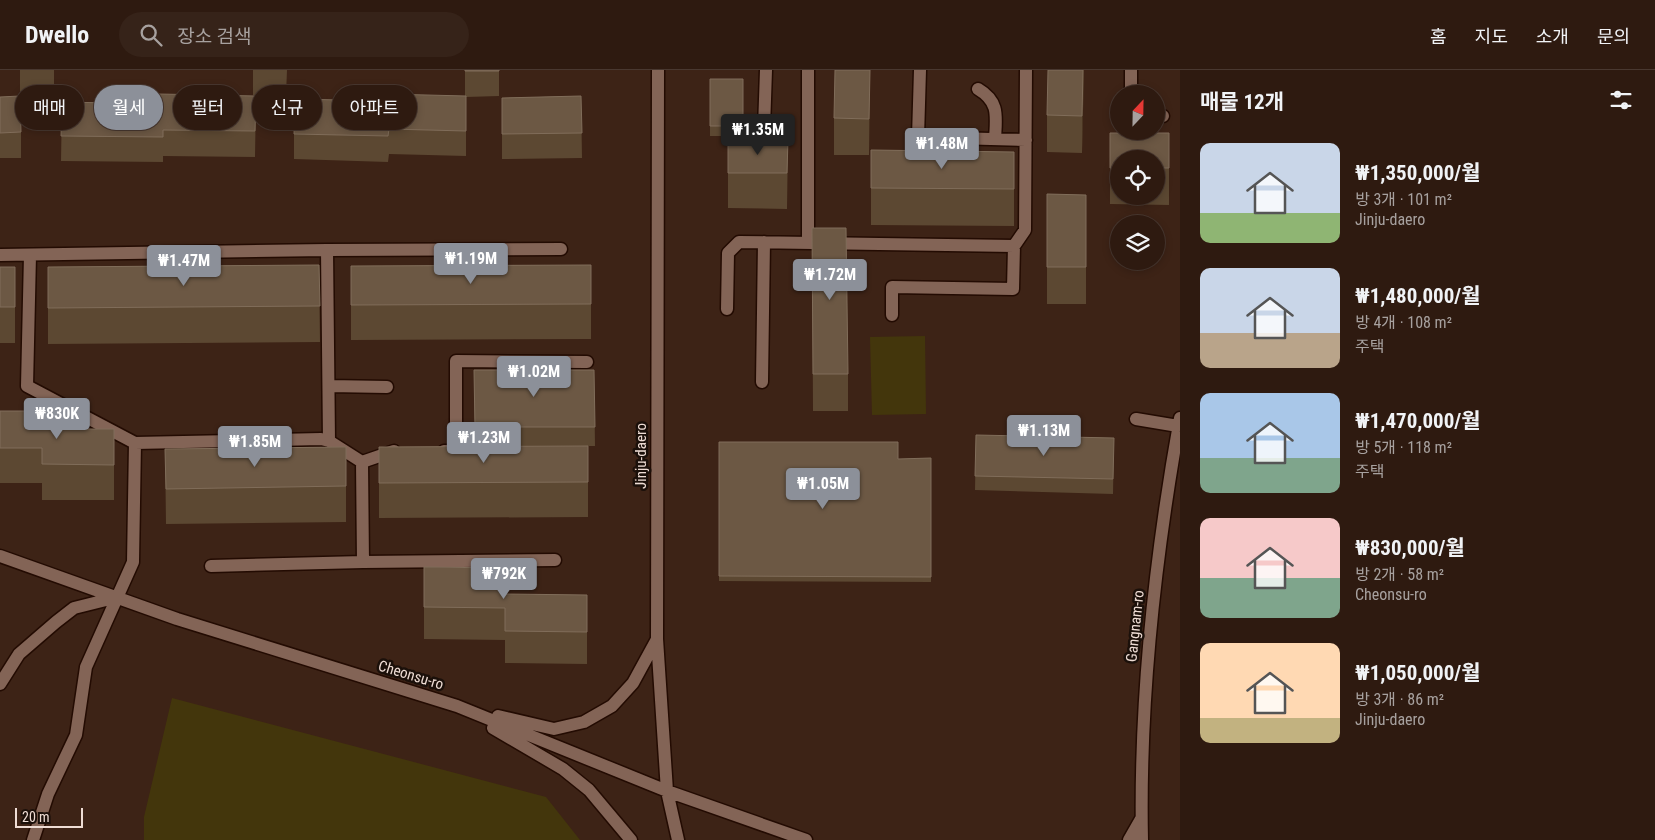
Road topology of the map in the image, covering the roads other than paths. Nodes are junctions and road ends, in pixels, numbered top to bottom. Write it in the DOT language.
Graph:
graph roads {
  1 [pos="658,70"];
  2 [pos="766,70"];
  3 [pos="808,70"];
  4 [pos="920,70"];
  5 [pos="1026,70"];
  6 [pos="1130,70"];
  7 [pos="1131,85"];
  8 [pos="978,89"];
  9 [pos="764,128"];
  10 [pos="995,139"];
  11 [pos="1026,140"];
  12 [pos="764,242"];
  13 [pos="808,243"];
  14 [pos="1014,246"];
  15 [pos="561,249"];
  16 [pos="327,250"];
  17 [pos="0,255"];
  18 [pos="30,255"];
  19 [pos="727,309"];
  20 [pos="892,315"];
  21 [pos="587,362"];
  22 [pos="762,382"];
  23 [pos="329,386"];
  24 [pos="387,387"];
  25 [pos="1136,419"];
  26 [pos="1179,422"];
  27 [pos="329,441"];
  28 [pos="134,443"];
  29 [pos="403,451"];
  30 [pos="429,451"];
  31 [pos="362,462"];
  32 [pos="0,556"];
  33 [pos="555,560"];
  34 [pos="363,562"];
  35 [pos="211,566"];
  36 [pos="118,597"];
  37 [pos="657,639"];
  38 [pos="0,684"];
  39 [pos="456,706"];
  40 [pos="667,791"];
  41 [pos="1141,820"];
  42 [pos="33,840"];
  43 [pos="631,840"];
  44 [pos="678,840"];
  45 [pos="806,840"];
  46 [pos="1129,840"];
  47 [pos="1142,840"];
  1 -- 37 [label="street, Jinju-daero"];
  2 -- 9 [label="street"];
  3 -- 13 [label="street"];
  4 -- 10 [label="street"];
  5 -- 11 [label="street"];
  6 -- 7 [label="street"];
  8 -- 10 [label="street"];
  10 -- 11 [label="street"];
  11 -- 14 [label="street"];
  12 -- 13 [label="street"];
  12 -- 19 [label="street"];
  12 -- 22 [label="street"];
  13 -- 14 [label="street"];
  14 -- 20 [label="street"];
  15 -- 16 [label="street"];
  16 -- 18 [label="street"];
  16 -- 23 [label="street"];
  17 -- 18 [label="street"];
  18 -- 28 [label="street"];
  21 -- 30 [label="street"];
  23 -- 24 [label="street"];
  23 -- 27 [label="street"];
  25 -- 26 [label="street"];
  26 -- 41 [label="street, Gangnam-ro"];
  27 -- 28 [label="street"];
  27 -- 31 [label="street"];
  28 -- 36 [label="street"];
  29 -- 31 [label="street"];
  31 -- 34 [label="street"];
  32 -- 36 [label="street, Cheonsu-ro"];
  33 -- 34 [label="street"];
  34 -- 35 [label="street"];
  36 -- 38 [label="street"];
  36 -- 39 [label="street, Cheonsu-ro"];
  36 -- 42 [label="street"];
  37 -- 39 [label="street"];
  37 -- 40 [label="street, Jinju-daero"];
  39 -- 40 [label="street, Cheonsu-ro"];
  39 -- 43 [label="street"];
  40 -- 44 [label="street, Jinju-daero"];
  40 -- 45 [label="street, Cheonsu-ro"];
  41 -- 46 [label="street"];
  41 -- 47 [label="street, Gangnam-ro"];
}
